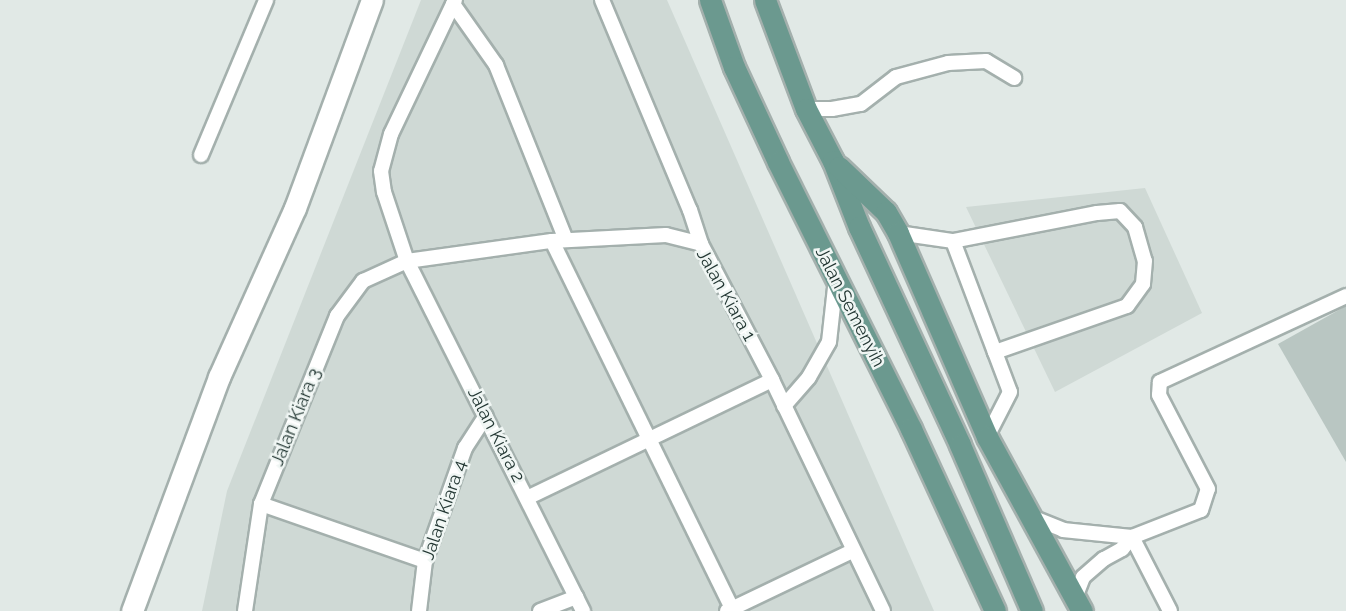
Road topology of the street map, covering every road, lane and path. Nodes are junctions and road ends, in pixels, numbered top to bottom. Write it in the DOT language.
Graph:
graph roads {
  1 [pos="266,0"];
  2 [pos="372,0"];
  3 [pos="602,0"];
  4 [pos="710,0"];
  5 [pos="765,0"];
  6 [pos="454,2"];
  7 [pos="1014,78"];
  8 [pos="806,109"];
  9 [pos="201,155"];
  10 [pos="833,161"];
  11 [pos="898,233"];
  12 [pos="559,241"];
  13 [pos="953,241"];
  14 [pos="701,244"];
  15 [pos="407,261"];
  16 [pos="836,279"];
  17 [pos="1346,296"];
  18 [pos="995,352"];
  19 [pos="772,380"];
  20 [pos="784,406"];
  21 [pos="486,416"];
  22 [pos="987,437"];
  23 [pos="649,439"];
  24 [pos="527,498"];
  25 [pos="261,504"];
  26 [pos="1029,516"];
  27 [pos="1132,537"];
  28 [pos="962,539"];
  29 [pos="852,551"];
  30 [pos="425,561"];
  31 [pos="580,604"];
  32 [pos="1078,604"];
  33 [pos="731,610"];
  34 [pos="132,611"];
  35 [pos="245,611"];
  36 [pos="419,611"];
  37 [pos="540,611"];
  38 [pos="883,611"];
  39 [pos="981,611"];
  40 [pos="995,611"];
  41 [pos="1032,611"];
  42 [pos="1170,611"];
  1 -- 9 [label="lane"];
  2 -- 34 [label="street"];
  3 -- 14 [label="lane"];
  4 -- 16 [label="main road, Jalan Semenyih"];
  5 -- 8 [label="main road"];
  6 -- 12 [label="lane"];
  6 -- 15 [label="lane, Jalan Kiara 2"];
  7 -- 8 [label="lane"];
  8 -- 10 [label="main road"];
  10 -- 11 [label="main road"];
  10 -- 41 [label="main road"];
  11 -- 13 [label="lane"];
  11 -- 22 [label="main road"];
  12 -- 14 [label="lane, Jalan Kiara 1"];
  12 -- 15 [label="lane, Jalan Kiara 1"];
  12 -- 23 [label="lane"];
  13 -- 18 [label="lane"];
  13 -- 18 [label="lane"];
  14 -- 19 [label="lane, Jalan Kiara 1"];
  15 -- 21 [label="lane, Jalan Kiara 2"];
  15 -- 25 [label="lane, Jalan Kiara 3"];
  16 -- 20 [label="lane"];
  16 -- 28 [label="main road, Jalan Semenyih"];
  17 -- 27 [label="lane"];
  18 -- 22 [label="lane"];
  19 -- 20 [label="lane, Jalan Kiara 1"];
  19 -- 23 [label="lane"];
  20 -- 29 [label="lane, Jalan Kiara 1"];
  21 -- 24 [label="lane, Jalan Kiara 2"];
  21 -- 30 [label="lane, Jalan Kiara 4"];
  22 -- 26 [label="main road"];
  23 -- 24 [label="lane"];
  23 -- 33 [label="lane"];
  24 -- 31 [label="lane, Jalan Kiara 2"];
  25 -- 30 [label="lane"];
  25 -- 35 [label="lane, Jalan Kiara 3"];
  26 -- 27 [label="lane"];
  26 -- 32 [label="main road"];
  27 -- 32 [label="lane"];
  27 -- 42 [label="lane"];
  28 -- 39 [label="main road"];
  28 -- 40 [label="main road, Jalan Semenyih"];
  29 -- 33 [label="lane"];
  29 -- 38 [label="lane, Jalan Kiara 1"];
  30 -- 36 [label="lane, Jalan Kiara 4"];
  31 -- 37 [label="lane"];
}
